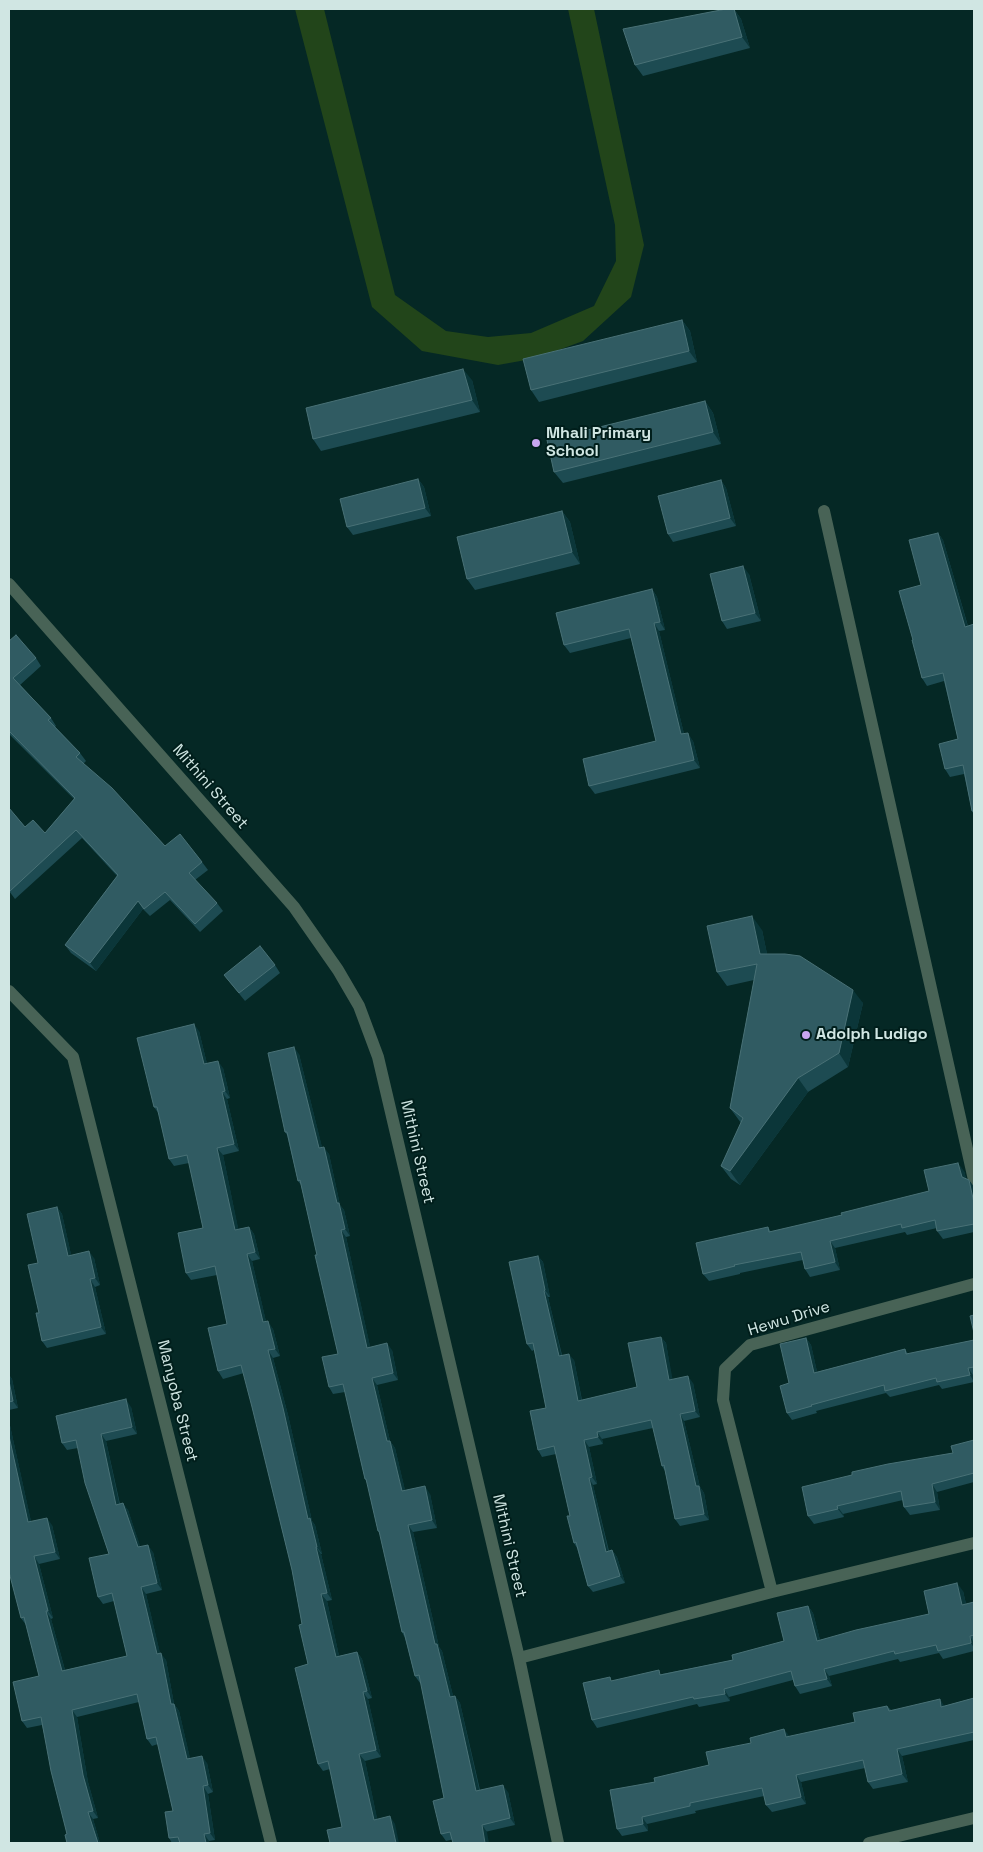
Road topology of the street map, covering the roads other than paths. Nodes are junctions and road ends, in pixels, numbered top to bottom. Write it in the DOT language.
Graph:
graph roads {
  1 [pos="824,511"];
  2 [pos="9,584"];
  3 [pos="9,991"];
  4 [pos="974,1180"];
  5 [pos="974,1284"];
  6 [pos="974,1543"];
  7 [pos="772,1592"];
  8 [pos="518,1658"];
  9 [pos="974,1818"];
  10 [pos="271,1843"];
  11 [pos="558,1843"];
  12 [pos="869,1843"];
  1 -- 4 [label="street"];
  2 -- 8 [label="street, Mithini Street"];
  3 -- 10 [label="street, Manyoba Street"];
  5 -- 7 [label="street, Hewu Drive"];
  6 -- 7 [label="street"];
  7 -- 8 [label="street"];
  8 -- 11 [label="street, Mithini Street"];
  9 -- 12 [label="street"];
}
